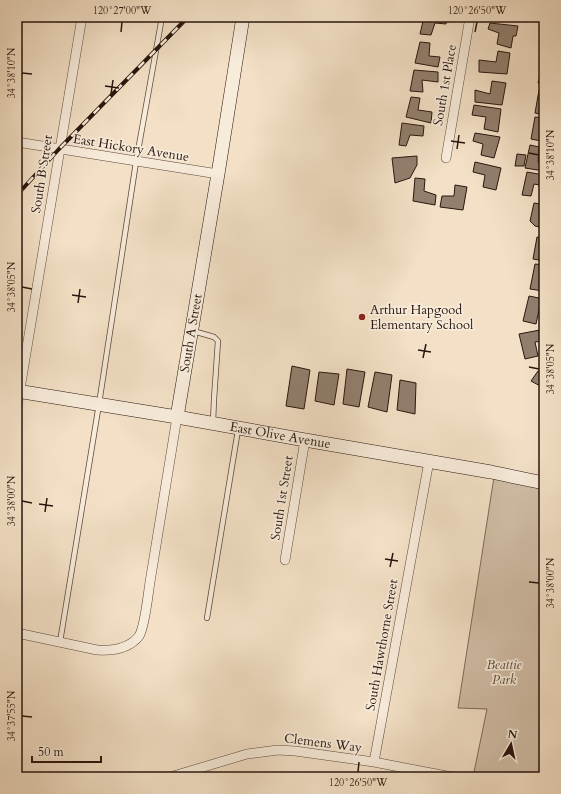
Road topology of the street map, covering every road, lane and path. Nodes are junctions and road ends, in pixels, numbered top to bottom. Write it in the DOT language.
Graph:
graph roads {
  1 [pos="82,17"];
  2 [pos="162,17"];
  3 [pos="243,17"];
  4 [pos="470,17"];
  5 [pos="17,142"];
  6 [pos="59,149"];
  7 [pos="446,158"];
  8 [pos="136,162"];
  9 [pos="218,174"];
  10 [pos="192,330"];
  11 [pos="18,391"];
  12 [pos="99,404"];
  13 [pos="17,407"];
  14 [pos="177,417"];
  15 [pos="213,424"];
  16 [pos="238,428"];
  17 [pos="305,440"];
  18 [pos="428,461"];
  19 [pos="544,483"];
  20 [pos="285,560"];
  21 [pos="207,618"];
  22 [pos="17,633"];
  23 [pos="60,642"];
  24 [pos="374,762"];
  25 [pos="170,777"];
  26 [pos="452,777"];
  1 -- 6 [label="street, South B Street"];
  2 -- 8 [label="lane"];
  3 -- 9 [label="street, South A Street"];
  4 -- 7 [label="street, South 1st Place"];
  5 -- 6 [label="street, East Hickory Avenue"];
  6 -- 8 [label="street, East Hickory Avenue"];
  6 -- 11 [label="street, South B Street"];
  8 -- 9 [label="street, East Hickory Avenue"];
  8 -- 12 [label="lane"];
  9 -- 10 [label="street, South A Street"];
  10 -- 14 [label="street, South A Street"];
  10 -- 15 [label="lane"];
  11 -- 12 [label="street, East Olive Avenue"];
  11 -- 13 [label="street, South B Street"];
  12 -- 14 [label="street, East Olive Avenue"];
  12 -- 23 [label="lane"];
  14 -- 15 [label="street, East Olive Avenue"];
  14 -- 23 [label="street, South A Street"];
  15 -- 16 [label="street, East Olive Avenue"];
  16 -- 17 [label="street, East Olive Avenue"];
  16 -- 21 [label="lane"];
  17 -- 18 [label="street, East Olive Avenue"];
  17 -- 20 [label="street, South 1st Street"];
  18 -- 19 [label="street, East Olive Avenue"];
  18 -- 24 [label="street, South Hawthorne Street"];
  22 -- 23 [label="street"];
  24 -- 25 [label="street, Clemens Way"];
  24 -- 26 [label="street, Clemens Way"];
}
